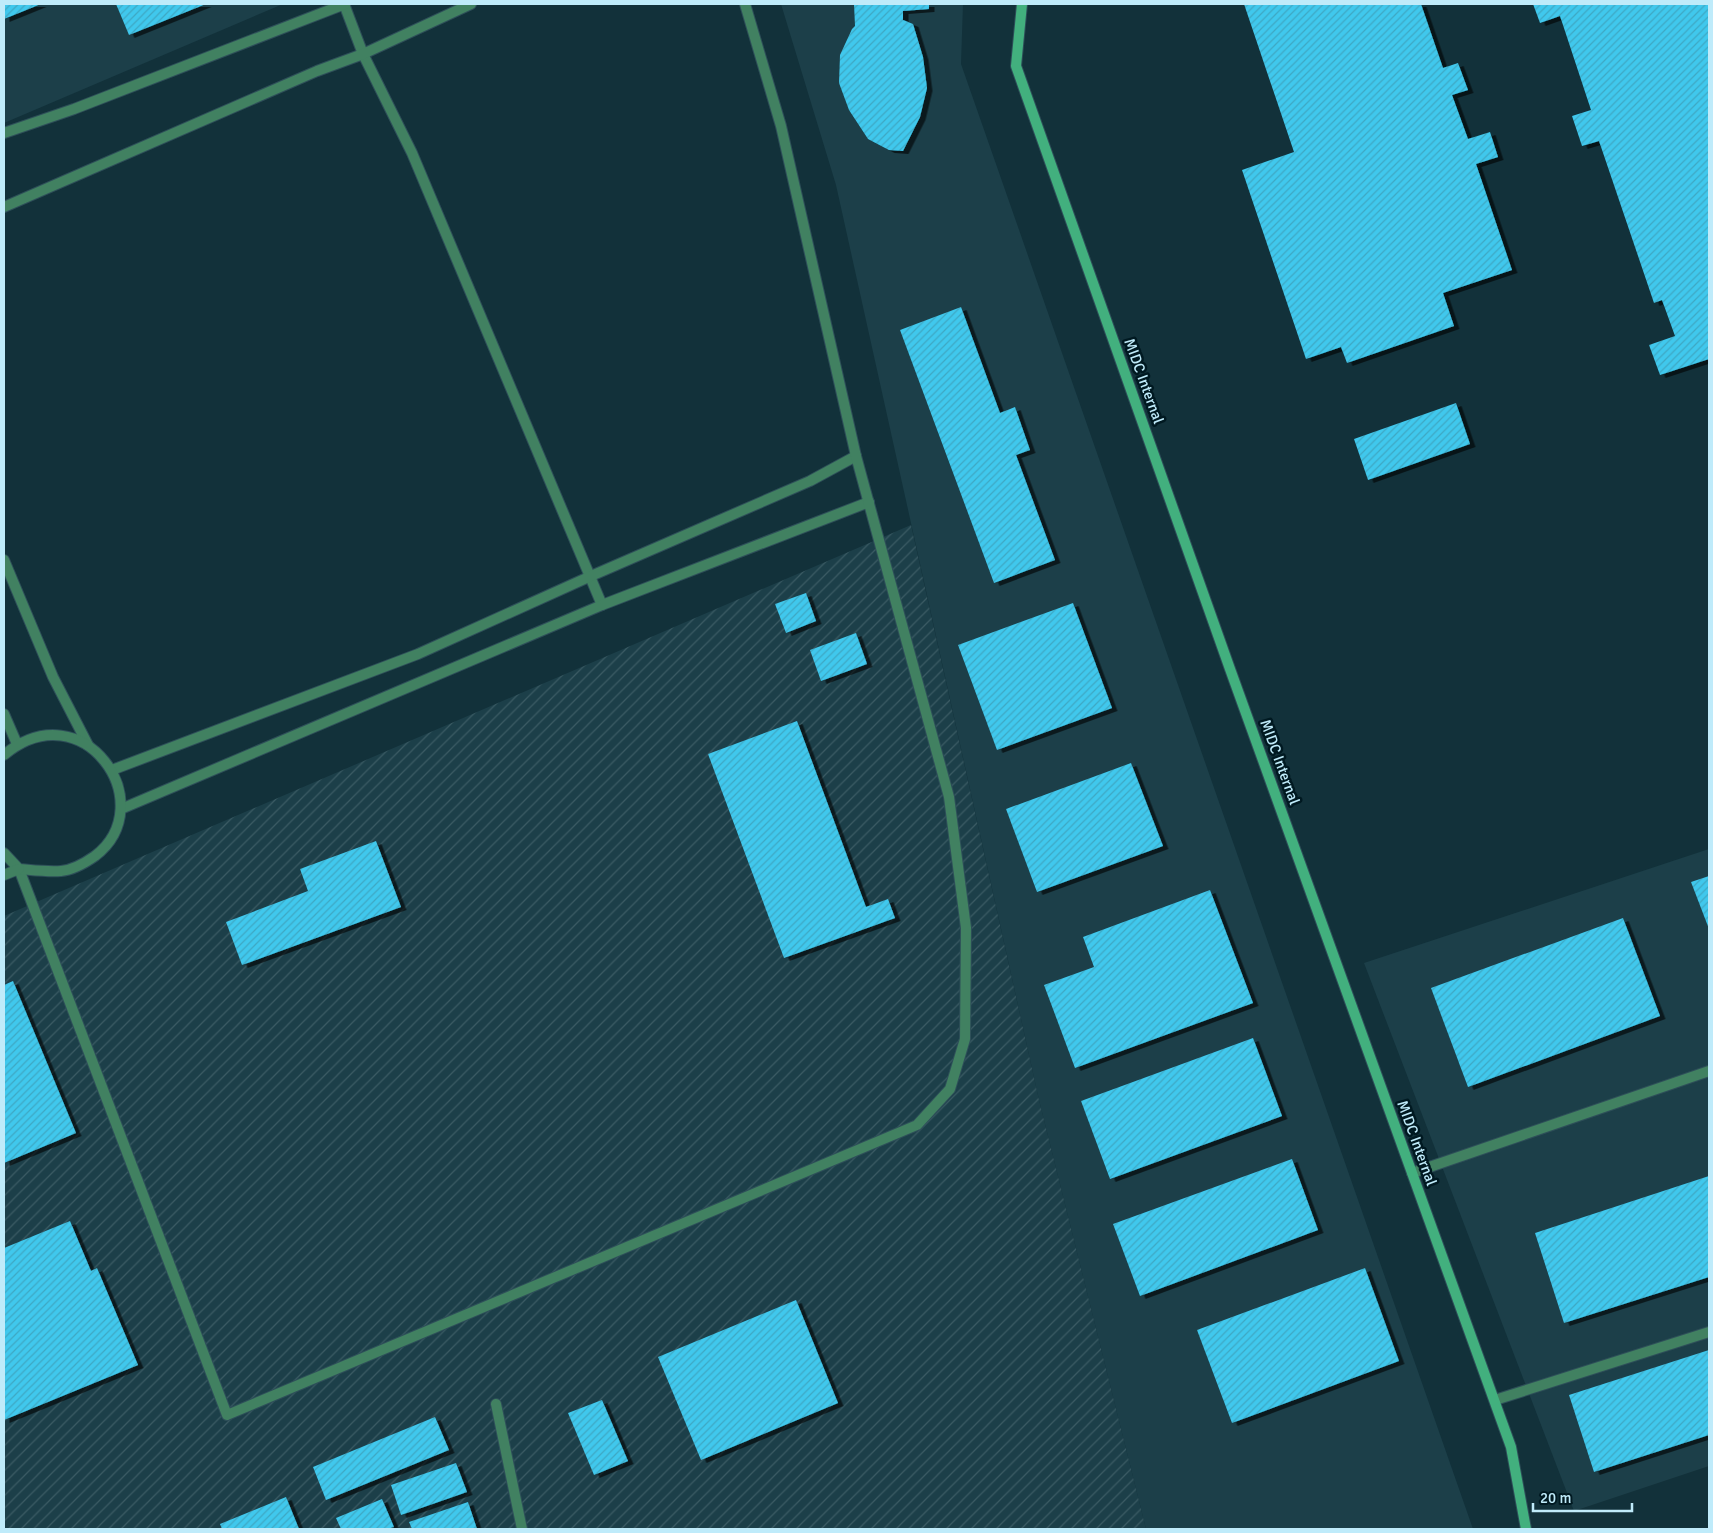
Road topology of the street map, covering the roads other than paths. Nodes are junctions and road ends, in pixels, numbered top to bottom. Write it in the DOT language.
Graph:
graph roads {
  1 [pos="345,4"];
  2 [pos="471,4"];
  3 [pos="745,4"];
  4 [pos="1022,4"];
  5 [pos="363,54"];
  6 [pos="4,133"];
  7 [pos="4,207"];
  8 [pos="856,456"];
  9 [pos="869,502"];
  10 [pos="4,560"];
  11 [pos="591,576"];
  12 [pos="602,605"];
  13 [pos="4,714"];
  14 [pos="17,744"];
  15 [pos="88,745"];
  16 [pos="4,755"];
  17 [pos="112,770"];
  18 [pos="121,809"];
  19 [pos="4,853"];
  20 [pos="19,869"];
  21 [pos="4,875"];
  22 [pos="1709,1071"];
  23 [pos="1412,1173"];
  24 [pos="1709,1332"];
  25 [pos="1495,1400"];
  26 [pos="496,1404"];
  27 [pos="522,1529"];
  28 [pos="1526,1529"];
  1 -- 5 [label="street"];
  1 -- 6 [label="street"];
  2 -- 5 [label="street"];
  3 -- 8 [label="street"];
  4 -- 23 [label="street, MIDC Internal"];
  5 -- 7 [label="street"];
  5 -- 11 [label="street"];
  8 -- 9 [label="street"];
  8 -- 11 [label="street"];
  9 -- 12 [label="street"];
  9 -- 20 [label="street"];
  10 -- 15 [label="street"];
  11 -- 12 [label="street"];
  11 -- 17 [label="street"];
  12 -- 18 [label="street"];
  13 -- 14 [label="street"];
  14 -- 15 [label="street"];
  14 -- 16 [label="street"];
  15 -- 17 [label="street"];
  17 -- 18 [label="street"];
  18 -- 20 [label="street"];
  19 -- 20 [label="street"];
  20 -- 21 [label="street"];
  22 -- 23 [label="street"];
  23 -- 25 [label="street, MIDC Internal"];
  24 -- 25 [label="street"];
  25 -- 28 [label="street, MIDC Internal"];
  26 -- 27 [label="street"];
}
